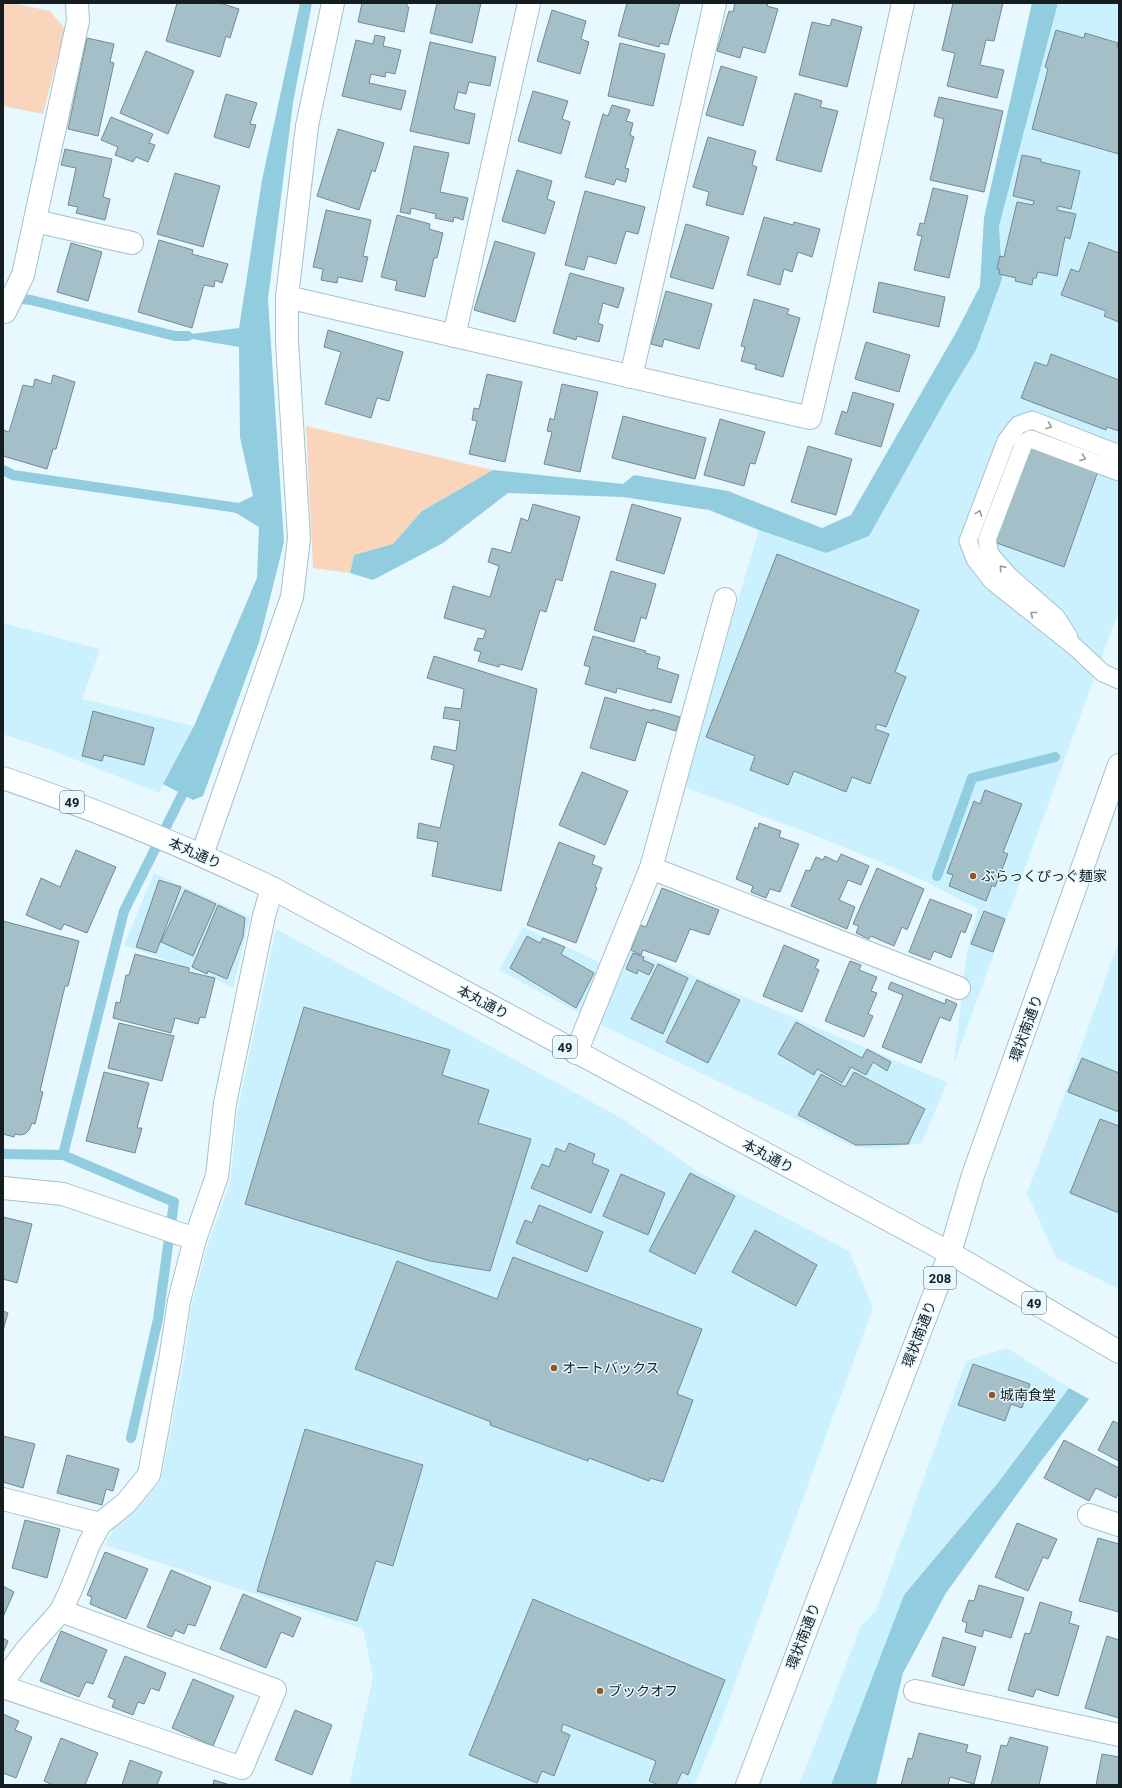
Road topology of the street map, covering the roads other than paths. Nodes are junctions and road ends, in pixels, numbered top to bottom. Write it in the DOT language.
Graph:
graph roads {
  1 [pos="77,3"];
  2 [pos="333,3"];
  3 [pos="529,3"];
  4 [pos="715,3"];
  5 [pos="903,3"];
  6 [pos="35,221"];
  7 [pos="132,243"];
  8 [pos="287,297"];
  9 [pos="9,302"];
  10 [pos="454,336"];
  11 [pos="631,377"];
  12 [pos="1119,454"];
  13 [pos="1119,472"];
  14 [pos="725,599"];
  15 [pos="1075,647"];
  16 [pos="1119,680"];
  17 [pos="1119,765"];
  18 [pos="3,778"];
  19 [pos="202,854"];
  20 [pos="651,868"];
  21 [pos="272,888"];
  22 [pos="959,988"];
  23 [pos="576,1053"];
  24 [pos="3,1188"];
  25 [pos="195,1239"];
  26 [pos="950,1253"];
  27 [pos="1119,1352"];
  28 [pos="3,1499"];
  29 [pos="1089,1515"];
  30 [pos="100,1524"];
  31 [pos="1119,1525"];
  32 [pos="61,1612"];
  33 [pos="3,1681"];
  34 [pos="3,1687"];
  35 [pos="915,1691"];
  36 [pos="1119,1735"];
  37 [pos="747,1785"];
  1 -- 6 [label="main road"];
  2 -- 8 [label="main road"];
  3 -- 10 [label="main road"];
  4 -- 11 [label="main road"];
  5 -- 11 [label="main road"];
  6 -- 7 [label="main road"];
  6 -- 9 [label="main road"];
  8 -- 10 [label="main road"];
  8 -- 19 [label="main road"];
  10 -- 11 [label="main road"];
  15 -- 12 [label="lane, one-way"];
  15 -- 13 [label="lane, one-way"];
  14 -- 20 [label="main road"];
  15 -- 16 [label="lane"];
  17 -- 26 [label="main road, 環状南通り / 208"];
  18 -- 19 [label="main road, 本丸通り / 49"];
  19 -- 21 [label="main road, 本丸通り / 49"];
  20 -- 22 [label="main road"];
  20 -- 23 [label="main road"];
  21 -- 23 [label="main road, 本丸通り / 49"];
  21 -- 25 [label="main road"];
  23 -- 26 [label="main road, 本丸通り / 49"];
  24 -- 25 [label="main road"];
  25 -- 30 [label="main road"];
  26 -- 27 [label="main road, 49"];
  26 -- 37 [label="main road, 環状南通り / 208"];
  28 -- 30 [label="main road"];
  29 -- 31 [label="main road"];
  30 -- 32 [label="main road"];
  32 -- 33 [label="main road"];
  32 -- 34 [label="main road"];
  35 -- 36 [label="main road"];
}
